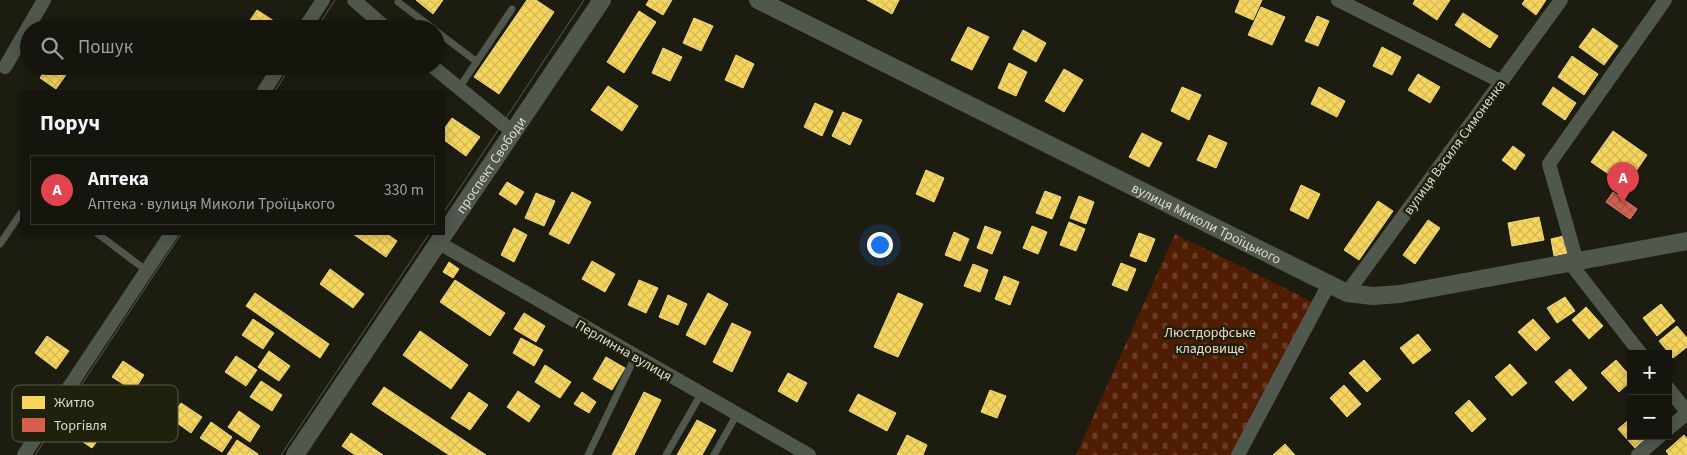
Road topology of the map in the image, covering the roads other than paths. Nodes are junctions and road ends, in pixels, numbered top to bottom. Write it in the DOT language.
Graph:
graph roads {
  1 [pos="44,0"];
  2 [pos="323,0"];
  3 [pos="354,0"];
  4 [pos="602,0"];
  5 [pos="758,0"];
  6 [pos="1338,0"];
  7 [pos="1561,0"];
  8 [pos="1665,0"];
  9 [pos="398,2"];
  10 [pos="512,9"];
  11 [pos="32,20"];
  12 [pos="310,20"];
  13 [pos="376,20"];
  14 [pos="422,20"];
  15 [pos="445,38"];
  16 [pos="20,41"];
  17 [pos="477,62"];
  18 [pos="5,67"];
  19 [pos="274,75"];
  20 [pos="443,75"];
  21 [pos="1502,82"];
  22 [pos="459,88"];
  23 [pos="265,90"];
  24 [pos="514,132"];
  25 [pos="20,214"];
  26 [pos="445,234"];
  27 [pos="99,235"];
  28 [pos="170,235"];
  29 [pos="444,235"];
  30 [pos="1687,241"];
  31 [pos="439,243"];
  32 [pos="0,244"];
  33 [pos="1574,262"];
  34 [pos="147,271"];
  35 [pos="1329,284"];
  36 [pos="1347,292"];
  37 [pos="1638,350"];
  38 [pos="635,357"];
  39 [pos="71,385"];
  40 [pos="1672,393"];
  41 [pos="702,394"];
  42 [pos="1687,413"];
  43 [pos="737,414"];
  44 [pos="1672,426"];
  45 [pos="1655,440"];
  46 [pos="33,442"];
  47 [pos="24,455"];
  48 [pos="295,455"];
  49 [pos="588,455"];
  50 [pos="666,455"];
  51 [pos="714,455"];
  52 [pos="809,455"];
  53 [pos="1238,455"];
  54 [pos="1638,455"];
  1 -- 11 [label="street"];
  2 -- 12 [label="street"];
  3 -- 13 [label="street"];
  4 -- 24 [label="street, проспект Свободи"];
  5 -- 35 [label="street, вулиця Миколи Троїцького"];
  6 -- 21 [label="street"];
  7 -- 21 [label="street, вулиця Василя Симоненка"];
  8 -- 33 [label="street"];
  9 -- 14 [label="lane"];
  10 -- 17 [label="lane"];
  15 -- 17 [label="lane"];
  16 -- 18 [label="street"];
  17 -- 22 [label="lane"];
  19 -- 23 [label="street"];
  20 -- 22 [label="street"];
  21 -- 36 [label="street, вулиця Василя Симоненка"];
  22 -- 24 [label="street"];
  24 -- 26 [label="street, проспект Свободи"];
  25 -- 32 [label="lane"];
  27 -- 34 [label="lane"];
  28 -- 34 [label="street"];
  29 -- 31 [label="street, проспект Свободи"];
  30 -- 33 [label="street, вулиця Миколи Троїцького"];
  31 -- 38 [label="street, Перлинна вулиця"];
  31 -- 48 [label="street, проспект Свободи"];
  33 -- 36 [label="street, вулиця Миколи Троїцького"];
  33 -- 37 [label="street"];
  34 -- 39 [label="street"];
  35 -- 36 [label="street, вулиця Миколи Троїцького"];
  35 -- 53 [label="street"];
  38 -- 41 [label="street, Перлинна вулиця"];
  38 -- 49 [label="lane"];
  40 -- 42 [label="street"];
  41 -- 43 [label="street, Перлинна вулиця"];
  41 -- 50 [label="lane"];
  42 -- 44 [label="street"];
  43 -- 51 [label="lane"];
  43 -- 52 [label="street, Перлинна вулиця"];
  45 -- 54 [label="street"];
  46 -- 47 [label="street"];
}
